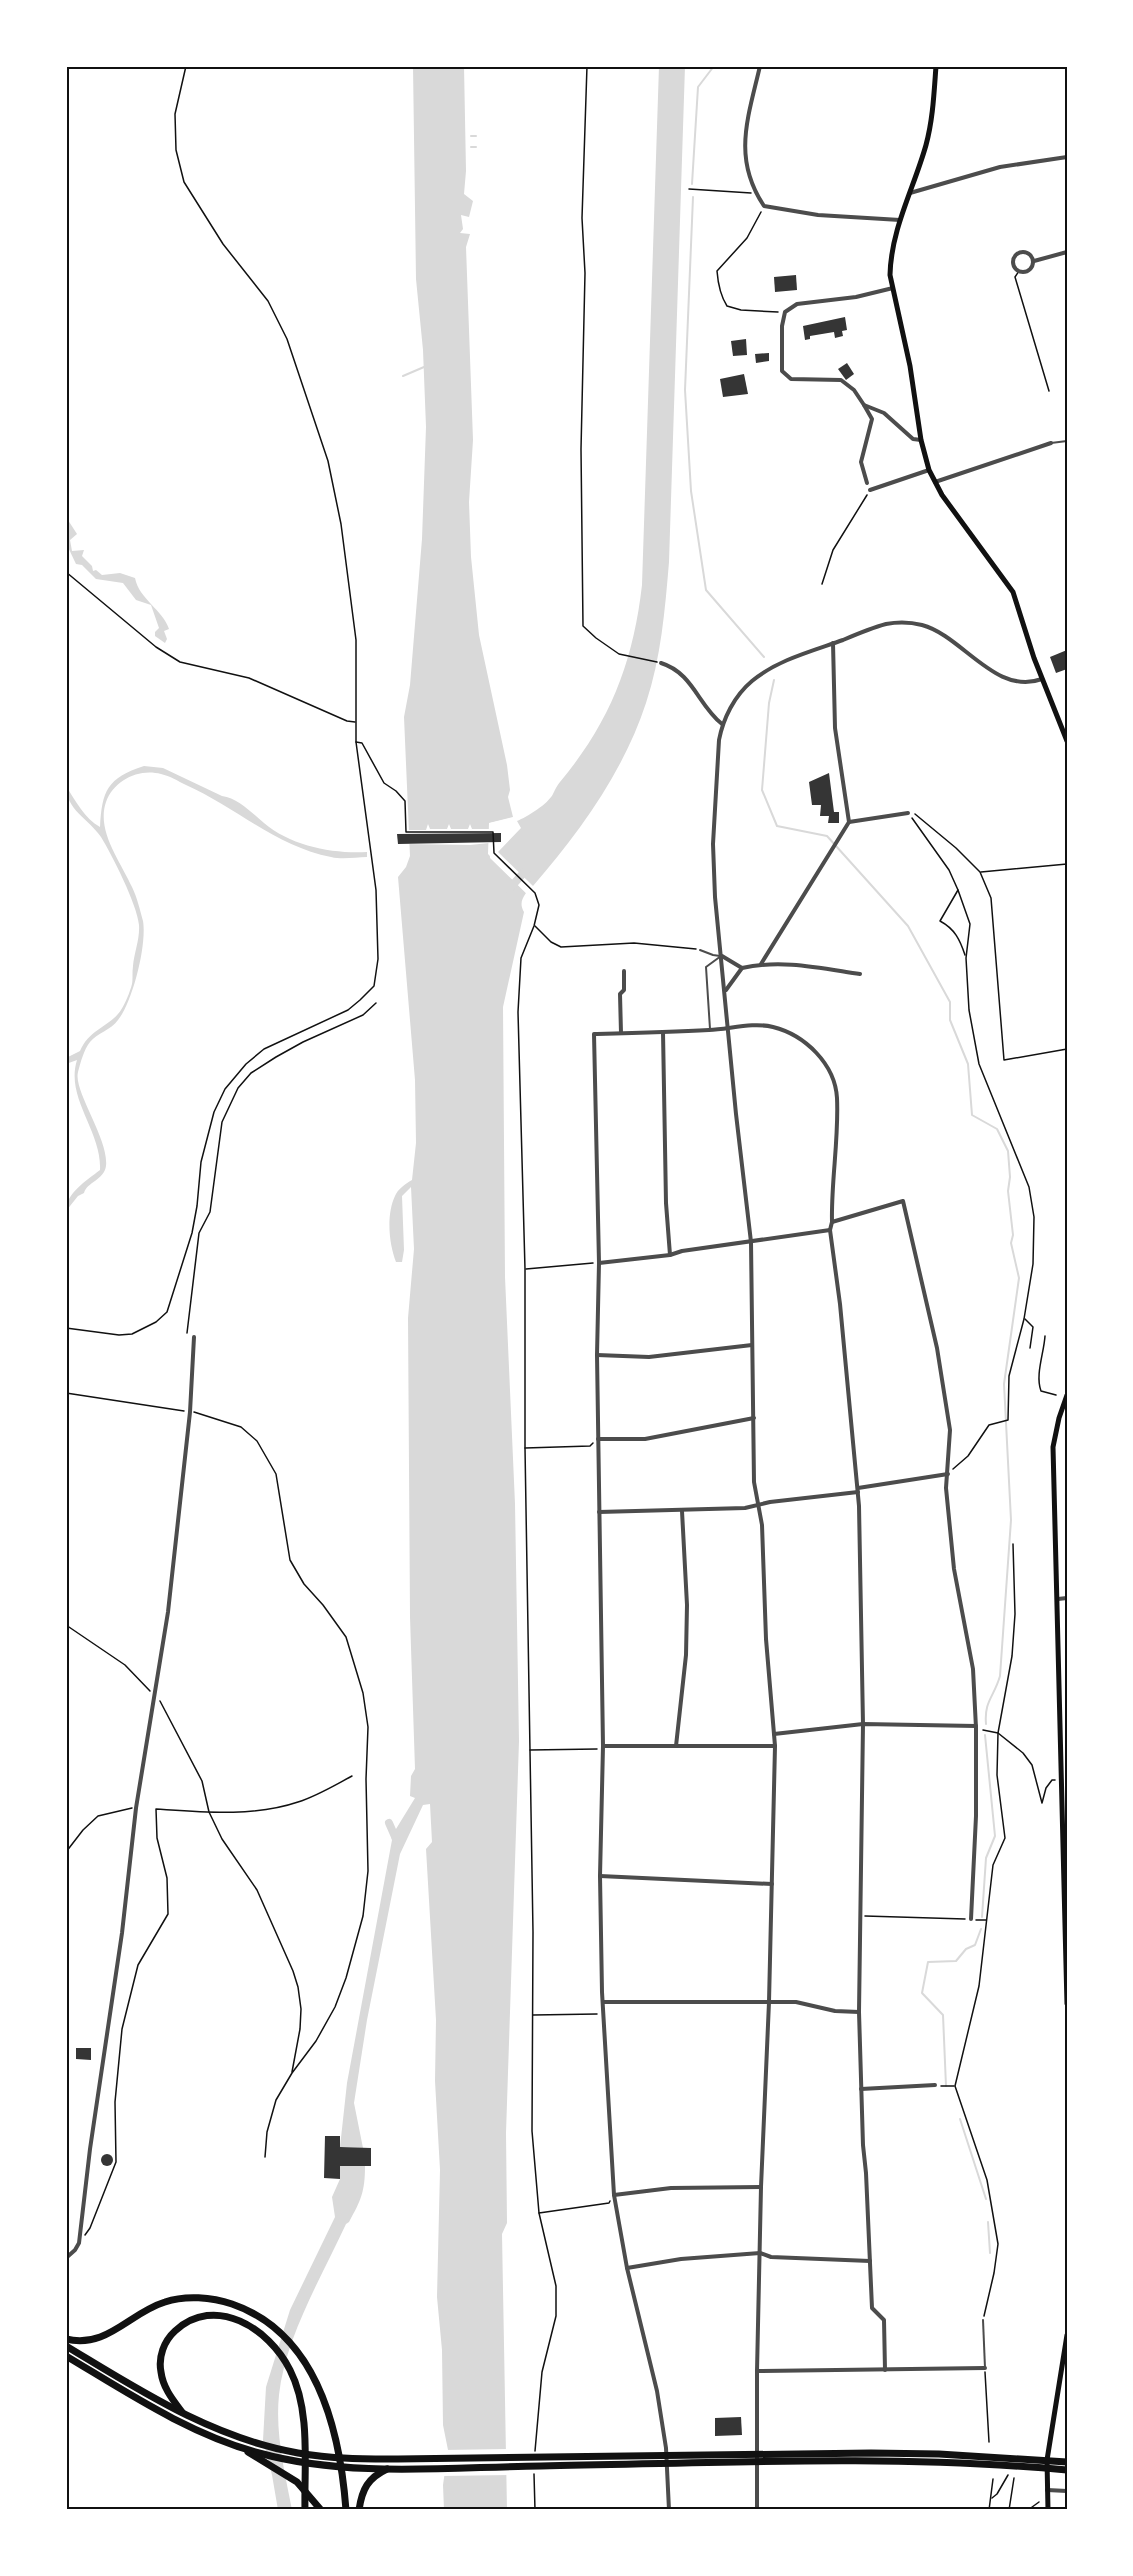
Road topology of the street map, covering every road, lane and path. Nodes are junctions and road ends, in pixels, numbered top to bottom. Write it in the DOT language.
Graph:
graph roads {
  1 [pos="186,66"];
  2 [pos="587,66"];
  3 [pos="760,66"];
  4 [pos="936,66"];
  5 [pos="1067,157"];
  6 [pos="689,189"];
  7 [pos="756,193"];
  8 [pos="910,194"];
  9 [pos="764,206"];
  10 [pos="900,220"];
  11 [pos="1067,252"];
  12 [pos="1034,261"];
  13 [pos="1019,271"];
  14 [pos="893,288"];
  15 [pos="785,312"];
  16 [pos="1049,391"];
  17 [pos="864,405"];
  18 [pos="921,440"];
  19 [pos="1067,441"];
  20 [pos="1052,443"];
  21 [pos="929,470"];
  22 [pos="934,482"];
  23 [pos="867,483"];
  24 [pos="870,490"];
  25 [pos="66,572"];
  26 [pos="822,584"];
  27 [pos="833,643"];
  28 [pos="661,663"];
  29 [pos="1042,679"];
  30 [pos="356,722"];
  31 [pos="722,724"];
  32 [pos="1066,737"];
  33 [pos="356,742"];
  34 [pos="908,813"];
  35 [pos="849,822"];
  36 [pos="1067,864"];
  37 [pos="980,872"];
  38 [pos="957,890"];
  39 [pos="534,926"];
  40 [pos="700,950"];
  41 [pos="722,956"];
  42 [pos="966,958"];
  43 [pos="761,964"];
  44 [pos="742,968"];
  45 [pos="624,971"];
  46 [pos="860,974"];
  47 [pos="725,991"];
  48 [pos="376,1003"];
  49 [pos="729,1029"];
  50 [pos="710,1030"];
  51 [pos="663,1032"];
  52 [pos="621,1033"];
  53 [pos="1067,1049"];
  54 [pos="832,1222"];
  55 [pos="830,1230"];
  56 [pos="751,1242"];
  57 [pos="670,1255"];
  58 [pos="600,1263"];
  59 [pos="525,1269"];
  60 [pos="1024,1319"];
  61 [pos="66,1329"];
  62 [pos="187,1333"];
  63 [pos="1045,1336"];
  64 [pos="194,1337"];
  65 [pos="752,1345"];
  66 [pos="1030,1348"];
  67 [pos="597,1354"];
  68 [pos="66,1393"];
  69 [pos="1056,1395"];
  70 [pos="1067,1395"];
  71 [pos="190,1412"];
  72 [pos="754,1418"];
  73 [pos="598,1438"];
  74 [pos="525,1448"];
  75 [pos="948,1474"];
  76 [pos="858,1490"];
  77 [pos="758,1505"];
  78 [pos="682,1511"];
  79 [pos="599,1512"];
  80 [pos="1013,1544"];
  81 [pos="1067,1598"];
  82 [pos="1058,1599"];
  83 [pos="66,1625"];
  84 [pos="156,1697"];
  85 [pos="863,1724"];
  86 [pos="976,1727"];
  87 [pos="998,1732"];
  88 [pos="774,1734"];
  89 [pos="603,1746"];
  90 [pos="676,1746"];
  91 [pos="775,1746"];
  92 [pos="530,1750"];
  93 [pos="352,1776"];
  94 [pos="1055,1780"];
  95 [pos="136,1808"];
  96 [pos="209,1812"];
  97 [pos="66,1852"];
  98 [pos="1065,1854"];
  99 [pos="600,1876"];
  100 [pos="772,1884"];
  101 [pos="861,1916"];
  102 [pos="971,1920"];
  103 [pos="986,1920"];
  104 [pos="604,2002"];
  105 [pos="769,2002"];
  106 [pos="1067,2004"];
  107 [pos="859,2012"];
  108 [pos="533,2015"];
  109 [pos="292,2073"];
  110 [pos="935,2085"];
  111 [pos="955,2086"];
  112 [pos="861,2089"];
  113 [pos="266,2157"];
  114 [pos="761,2187"];
  115 [pos="614,2195"];
  116 [pos="539,2213"];
  117 [pos="79,2243"];
  118 [pos="760,2253"];
  119 [pos="66,2258"];
  120 [pos="870,2261"];
  121 [pos="627,2268"];
  122 [pos="983,2320"];
  123 [pos="1067,2335"];
  124 [pos="66,2339"];
  125 [pos="66,2346"];
  126 [pos="66,2356"];
  127 [pos="985,2368"];
  128 [pos="885,2370"];
  129 [pos="757,2371"];
  130 [pos="183,2414"];
  131 [pos="989,2442"];
  132 [pos="535,2451"];
  133 [pos="258,2457"];
  134 [pos="1067,2457"];
  135 [pos="1035,2459"];
  136 [pos="1067,2462"];
  137 [pos="390,2468"];
  138 [pos="534,2470"];
  139 [pos="1067,2472"];
  140 [pos="1008,2475"];
  141 [pos="993,2478"];
  142 [pos="1014,2478"];
  143 [pos="1046,2488"];
  144 [pos="1067,2490"];
  145 [pos="991,2498"];
  146 [pos="1039,2502"];
  147 [pos="305,2510"];
  148 [pos="321,2510"];
  149 [pos="346,2510"];
  150 [pos="359,2510"];
  151 [pos="535,2510"];
  152 [pos="669,2510"];
  153 [pos="757,2510"];
  154 [pos="989,2510"];
  155 [pos="1009,2510"];
  156 [pos="1028,2510"];
  157 [pos="1048,2510"];
  1 -- 30 [label="path"];
  2 -- 28 [label="path"];
  3 -- 7 [label="street"];
  4 -- 8 [label="main road"];
  5 -- 8 [label="street"];
  6 -- 7 [label="path"];
  7 -- 9 [label="street"];
  8 -- 10 [label="main road"];
  9 -- 10 [label="street"];
  9 -- 15 [label="path"];
  10 -- 14 [label="main road"];
  11 -- 12 [label="street"];
  12 -- 13 [label="street"];
  12 -- 13 [label="street"];
  13 -- 16 [label="path"];
  14 -- 15 [label="street"];
  14 -- 18 [label="main road"];
  15 -- 17 [label="street"];
  17 -- 18 [label="street"];
  17 -- 23 [label="street"];
  18 -- 21 [label="main road"];
  19 -- 20 [label="lane"];
  20 -- 22 [label="street"];
  21 -- 22 [label="main road"];
  21 -- 24 [label="street"];
  22 -- 29 [label="main road"];
  24 -- 26 [label="path"];
  25 -- 30 [label="path"];
  27 -- 29 [label="street"];
  27 -- 31 [label="street"];
  27 -- 35 [label="street"];
  28 -- 31 [label="street"];
  29 -- 32 [label="main road"];
  30 -- 33 [label="path"];
  31 -- 41 [label="street"];
  33 -- 39 [label="path"];
  33 -- 61 [label="path"];
  34 -- 35 [label="street"];
  34 -- 37 [label="path"];
  34 -- 38 [label="path"];
  35 -- 43 [label="street"];
  36 -- 37 [label="path"];
  37 -- 53 [label="path"];
  38 -- 42 [label="path"];
  38 -- 42 [label="path"];
  39 -- 40 [label="path"];
  39 -- 59 [label="path"];
  40 -- 41 [label="lane"];
  41 -- 44 [label="street"];
  41 -- 47 [label="street"];
  41 -- 50 [label="lane"];
  42 -- 60 [label="path"];
  43 -- 44 [label="street"];
  43 -- 46 [label="street"];
  44 -- 47 [label="street"];
  45 -- 52 [label="street"];
  47 -- 49 [label="street"];
  48 -- 62 [label="path"];
  49 -- 50 [label="street"];
  49 -- 54 [label="street"];
  49 -- 56 [label="street"];
  50 -- 51 [label="street"];
  51 -- 52 [label="street"];
  51 -- 57 [label="street"];
  52 -- 58 [label="street"];
  54 -- 55 [label="street"];
  54 -- 75 [label="street"];
  55 -- 56 [label="street"];
  55 -- 76 [label="street"];
  56 -- 57 [label="street"];
  56 -- 65 [label="street"];
  57 -- 58 [label="street"];
  58 -- 59 [label="path"];
  58 -- 67 [label="street"];
  59 -- 74 [label="path"];
  60 -- 66 [label="path"];
  60 -- 75 [label="path"];
  63 -- 69 [label="path"];
  64 -- 71 [label="street"];
  65 -- 67 [label="street"];
  65 -- 72 [label="street"];
  67 -- 73 [label="street"];
  68 -- 71 [label="path"];
  70 -- 82 [label="main road"];
  71 -- 84 [label="street"];
  71 -- 109 [label="path"];
  72 -- 73 [label="street"];
  72 -- 77 [label="street"];
  73 -- 74 [label="path"];
  73 -- 79 [label="street"];
  74 -- 92 [label="path"];
  75 -- 76 [label="street"];
  75 -- 86 [label="street"];
  76 -- 77 [label="street"];
  76 -- 85 [label="street"];
  77 -- 78 [label="street"];
  77 -- 88 [label="street"];
  78 -- 79 [label="street"];
  78 -- 90 [label="street"];
  79 -- 89 [label="street"];
  80 -- 87 [label="path"];
  81 -- 82 [label="street"];
  82 -- 98 [label="main road"];
  83 -- 84 [label="path"];
  84 -- 95 [label="street"];
  84 -- 96 [label="path"];
  85 -- 86 [label="street"];
  85 -- 88 [label="street"];
  85 -- 101 [label="street"];
  86 -- 87 [label="path"];
  86 -- 102 [label="street"];
  87 -- 94 [label="path"];
  87 -- 103 [label="path"];
  88 -- 91 [label="street"];
  89 -- 90 [label="street"];
  89 -- 92 [label="path"];
  89 -- 99 [label="street"];
  90 -- 91 [label="street"];
  91 -- 100 [label="street"];
  92 -- 108 [label="path"];
  93 -- 96 [label="path"];
  95 -- 97 [label="path"];
  95 -- 117 [label="street"];
  96 -- 109 [label="path"];
  96 -- 117 [label="path"];
  98 -- 106 [label="main road"];
  99 -- 100 [label="street"];
  99 -- 104 [label="street"];
  100 -- 105 [label="street"];
  101 -- 102 [label="path"];
  101 -- 107 [label="street"];
  102 -- 103 [label="path"];
  103 -- 111 [label="path"];
  104 -- 105 [label="street"];
  104 -- 108 [label="path"];
  104 -- 115 [label="street"];
  105 -- 107 [label="street"];
  105 -- 114 [label="street"];
  107 -- 112 [label="street"];
  108 -- 116 [label="path"];
  109 -- 113 [label="path"];
  110 -- 111 [label="path"];
  110 -- 112 [label="street"];
  111 -- 122 [label="path"];
  112 -- 120 [label="street"];
  114 -- 115 [label="street"];
  114 -- 118 [label="street"];
  115 -- 116 [label="path"];
  115 -- 121 [label="street"];
  116 -- 132 [label="path"];
  117 -- 119 [label="street"];
  118 -- 120 [label="street"];
  118 -- 121 [label="street"];
  118 -- 129 [label="street"];
  120 -- 128 [label="street"];
  121 -- 152 [label="street"];
  122 -- 127 [label="lane"];
  123 -- 143 [label="main road"];
  124 -- 149 [label="highway"];
  125 -- 130 [label="highway"];
  126 -- 133 [label="highway"];
  127 -- 128 [label="street"];
  127 -- 131 [label="path"];
  128 -- 129 [label="street"];
  129 -- 153 [label="street"];
  130 -- 135 [label="highway"];
  130 -- 147 [label="highway"];
  133 -- 137 [label="highway"];
  133 -- 148 [label="highway"];
  134 -- 135 [label="highway"];
  135 -- 136 [label="highway"];
  137 -- 139 [label="highway"];
  137 -- 150 [label="highway"];
  138 -- 151 [label="path"];
  140 -- 145 [label="path"];
  141 -- 145 [label="path"];
  142 -- 155 [label="path"];
  143 -- 144 [label="street"];
  143 -- 157 [label="main road"];
  145 -- 154 [label="path"];
  146 -- 156 [label="path"];
}
